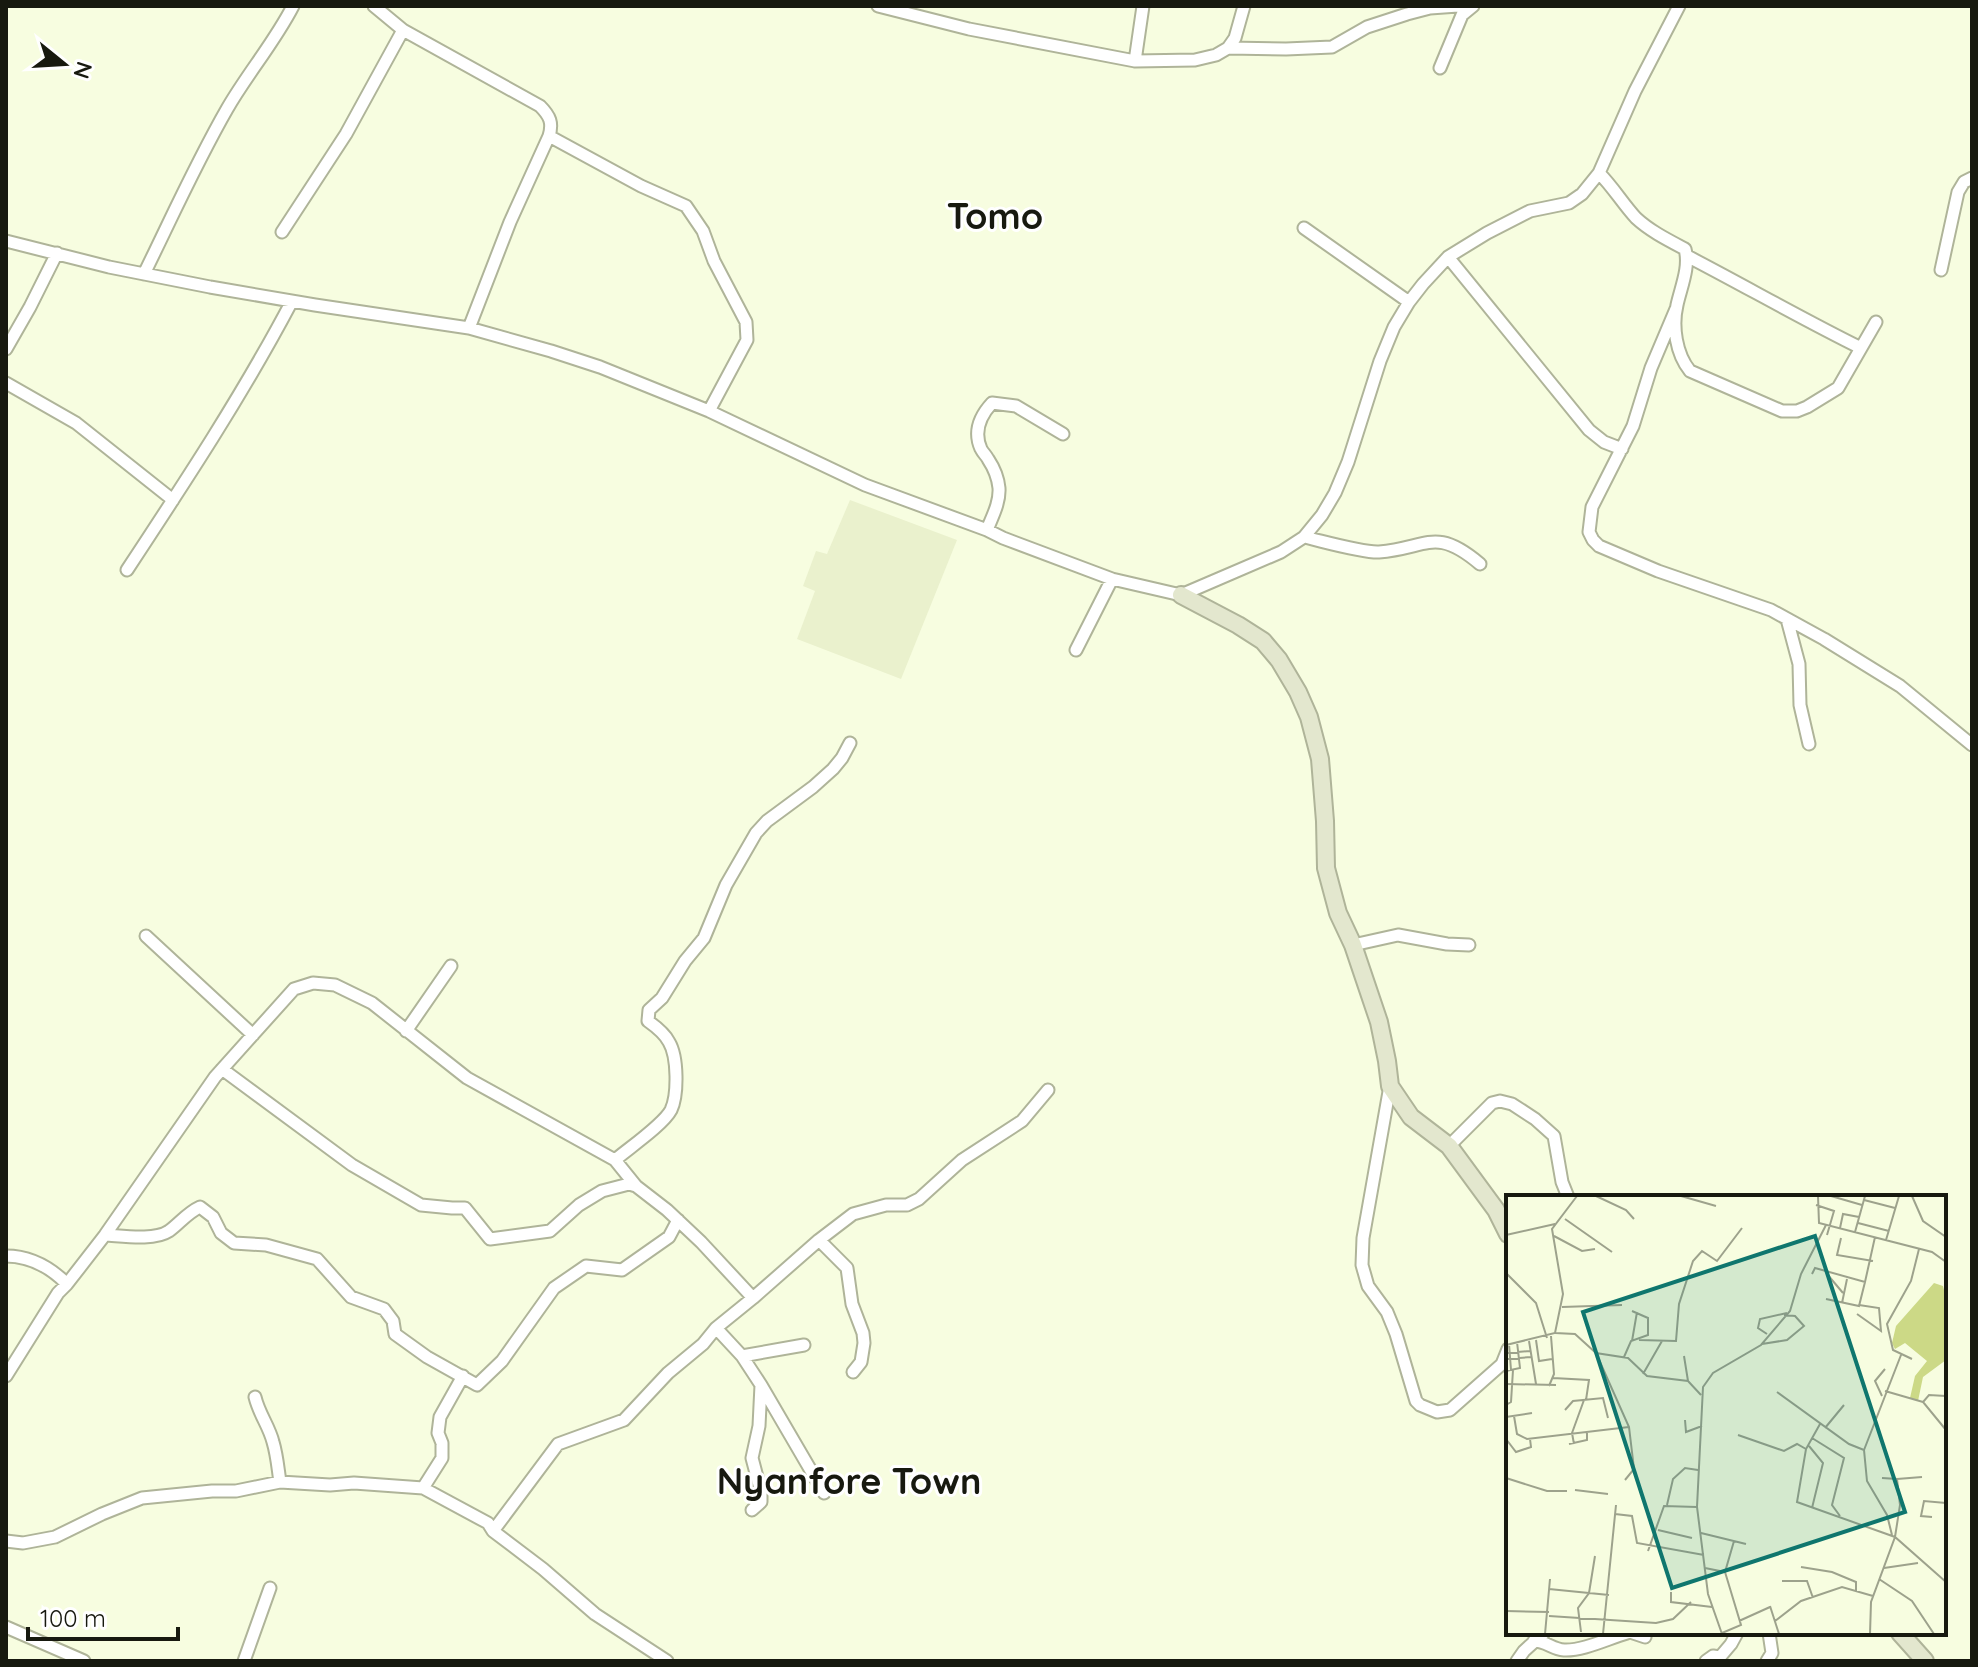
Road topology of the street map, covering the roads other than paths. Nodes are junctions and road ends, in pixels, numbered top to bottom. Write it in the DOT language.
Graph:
graph roads {
  1 [pos="293,6"];
  2 [pos="374,6"];
  3 [pos="878,6"];
  4 [pos="1143,6"];
  5 [pos="1244,6"];
  6 [pos="1458,6"];
  7 [pos="1473,6"];
  8 [pos="1679,6"];
  9 [pos="403,30"];
  10 [pos="1228,48"];
  11 [pos="1135,61"];
  12 [pos="1440,68"];
  13 [pos="549,136"];
  14 [pos="1599,173"];
  15 [pos="1972,178"];
  16 [pos="1304,228"];
  17 [pos="282,232"];
  18 [pos="6,241"];
  19 [pos="57,253"];
  20 [pos="1687,256"];
  21 [pos="1448,257"];
  22 [pos="1941,270"];
  23 [pos="144,274"];
  24 [pos="292,301"];
  25 [pos="1409,302"];
  26 [pos="1676,309"];
  27 [pos="1876,322"];
  28 [pos="469,328"];
  29 [pos="1861,348"];
  30 [pos="6,349"];
  31 [pos="6,383"];
  32 [pos="709,411"];
  33 [pos="1063,434"];
  34 [pos="1622,449"];
  35 [pos="173,500"];
  36 [pos="987,530"];
  37 [pos="1304,537"];
  38 [pos="1480,564"];
  39 [pos="127,570"];
  40 [pos="1112,579"];
  41 [pos="1181,595"];
  42 [pos="1787,619"];
  43 [pos="1076,650"];
  44 [pos="850,743"];
  45 [pos="1809,744"];
  46 [pos="1972,745"];
  47 [pos="146,936"];
  48 [pos="1353,945"];
  49 [pos="1469,945"];
  50 [pos="451,966"];
  51 [pos="406,1031"];
  52 [pos="253,1035"];
  53 [pos="222,1069"];
  54 [pos="1390,1086"];
  55 [pos="1048,1090"];
  56 [pos="1449,1146"];
  57 [pos="615,1160"];
  58 [pos="636,1186"];
  59 [pos="1567,1195"];
  60 [pos="678,1220"];
  61 [pos="1506,1230"];
  62 [pos="105,1235"];
  63 [pos="819,1240"];
  64 [pos="6,1256"];
  65 [pos="67,1284"];
  66 [pos="753,1298"];
  67 [pos="716,1328"];
  68 [pos="804,1345"];
  69 [pos="1506,1354"];
  70 [pos="742,1356"];
  71 [pos="853,1372"];
  72 [pos="6,1376"];
  73 [pos="463,1376"];
  74 [pos="761,1385"];
  75 [pos="255,1397"];
  76 [pos="280,1482"];
  77 [pos="423,1488"];
  78 [pos="824,1493"];
  79 [pos="752,1510"];
  80 [pos="493,1531"];
  81 [pos="6,1541"];
  82 [pos="270,1588"];
  83 [pos="6,1627"];
  84 [pos="1631,1635"];
  85 [pos="1736,1635"];
  86 [pos="1769,1635"];
  87 [pos="1902,1635"];
  88 [pos="1539,1637"];
  89 [pos="1721,1659"];
  90 [pos="84,1661"];
  91 [pos="244,1661"];
  92 [pos="667,1661"];
  93 [pos="1517,1661"];
  94 [pos="1706,1661"];
  95 [pos="1767,1661"];
  96 [pos="1925,1661"];
  1 -- 23 [label="street"];
  2 -- 9 [label="street"];
  3 -- 11 [label="street"];
  4 -- 11 [label="street"];
  5 -- 10 [label="street"];
  6 -- 10 [label="street"];
  7 -- 12 [label="street"];
  8 -- 14 [label="street"];
  9 -- 13 [label="street"];
  9 -- 17 [label="street"];
  10 -- 11 [label="street"];
  13 -- 28 [label="street"];
  13 -- 32 [label="street"];
  14 -- 20 [label="street"];
  14 -- 21 [label="street"];
  15 -- 22 [label="street"];
  16 -- 25 [label="street"];
  18 -- 19 [label="street"];
  19 -- 23 [label="street"];
  19 -- 30 [label="street"];
  20 -- 26 [label="street"];
  20 -- 29 [label="street"];
  21 -- 25 [label="street"];
  21 -- 34 [label="street"];
  23 -- 24 [label="street"];
  24 -- 28 [label="street"];
  24 -- 35 [label="street"];
  25 -- 37 [label="street"];
  26 -- 29 [label="street"];
  26 -- 34 [label="street"];
  27 -- 29 [label="street"];
  28 -- 32 [label="street"];
  31 -- 35 [label="street"];
  32 -- 36 [label="street"];
  33 -- 36 [label="street"];
  34 -- 42 [label="street"];
  35 -- 39 [label="street"];
  36 -- 40 [label="street"];
  37 -- 38 [label="street"];
  37 -- 41 [label="street"];
  40 -- 41 [label="street"];
  40 -- 43 [label="street"];
  41 -- 48 [label="street"];
  42 -- 45 [label="street"];
  42 -- 46 [label="street"];
  44 -- 57 [label="street"];
  47 -- 52 [label="street"];
  48 -- 49 [label="street"];
  48 -- 54 [label="street"];
  50 -- 51 [label="street"];
  51 -- 52 [label="street"];
  51 -- 57 [label="street"];
  52 -- 53 [label="street"];
  53 -- 58 [label="street"];
  53 -- 62 [label="street"];
  54 -- 56 [label="street"];
  54 -- 69 [label="street"];
  55 -- 63 [label="street"];
  56 -- 59 [label="street"];
  56 -- 61 [label="street"];
  57 -- 58 [label="street"];
  58 -- 60 [label="street"];
  60 -- 66 [label="street"];
  60 -- 73 [label="street"];
  62 -- 65 [label="street"];
  62 -- 73 [label="street"];
  63 -- 66 [label="street"];
  63 -- 71 [label="street"];
  64 -- 65 [label="street"];
  65 -- 72 [label="street"];
  66 -- 67 [label="street"];
  67 -- 70 [label="street"];
  67 -- 80 [label="street"];
  68 -- 70 [label="street"];
  70 -- 74 [label="street"];
  73 -- 77 [label="street"];
  74 -- 78 [label="street"];
  74 -- 79 [label="street"];
  75 -- 76 [label="street"];
  76 -- 77 [label="street"];
  76 -- 81 [label="street"];
  77 -- 80 [label="street"];
  80 -- 92 [label="street"];
  82 -- 91 [label="street"];
  83 -- 90 [label="street"];
  84 -- 88 [label="street"];
  85 -- 89 [label="street"];
  86 -- 95 [label="street"];
  87 -- 96 [label="street"];
  88 -- 93 [label="street"];
  89 -- 94 [label="street"];
}
